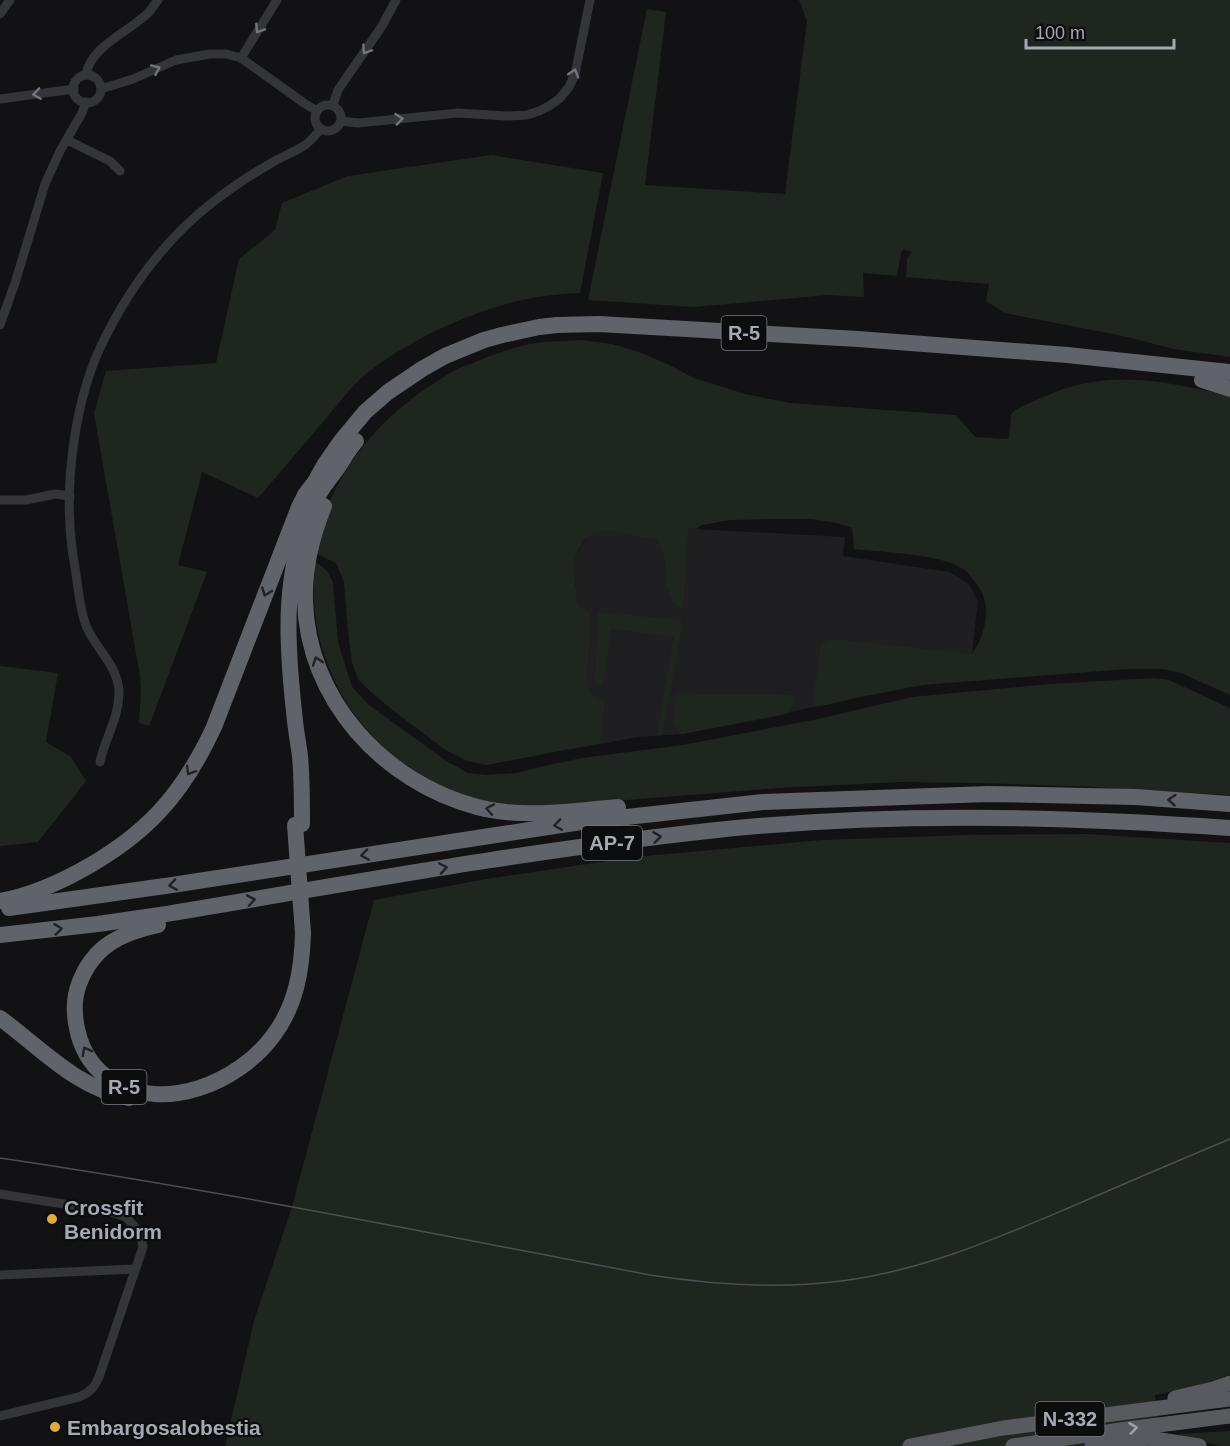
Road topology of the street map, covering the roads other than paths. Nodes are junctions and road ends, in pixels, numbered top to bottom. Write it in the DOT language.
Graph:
graph roads {
  1 [pos="10,0"];
  2 [pos="158,0"];
  3 [pos="277,0"];
  4 [pos="396,0"];
  5 [pos="590,0"];
  6 [pos="0,14"];
  7 [pos="241,58"];
  8 [pos="86,75"];
  9 [pos="101,88"];
  10 [pos="74,89"];
  11 [pos="0,99"];
  12 [pos="86,102"];
  13 [pos="333,105"];
  14 [pos="317,111"];
  15 [pos="341,121"];
  16 [pos="321,129"];
  17 [pos="67,140"];
  18 [pos="120,171"];
  19 [pos="0,325"];
  20 [pos="1230,372"];
  21 [pos="1202,380"];
  22 [pos="1230,384"];
  23 [pos="1230,388"];
  24 [pos="337,469"];
  25 [pos="315,482"];
  26 [pos="70,496"];
  27 [pos="0,500"];
  28 [pos="100,762"];
  29 [pos="988,794"];
  30 [pos="1230,804"];
  31 [pos="299,824"];
  32 [pos="1230,828"];
  33 [pos="0,901"];
  34 [pos="205,907"];
  35 [pos="0,909"];
  36 [pos="306,933"];
  37 [pos="0,935"];
  38 [pos="0,1017"];
  39 [pos="0,1194"];
  40 [pos="135,1269"];
  41 [pos="0,1275"];
  42 [pos="1230,1383"];
  43 [pos="1230,1400"];
  44 [pos="0,1416"];
  45 [pos="1230,1416"];
  46 [pos="1003,1428"];
  47 [pos="910,1446"];
  48 [pos="1013,1446"];
  49 [pos="1092,1446"];
  50 [pos="1199,1446"];
  1 -- 6 [label="street"];
  2 -- 8 [label="street"];
  3 -- 7 [label="street, one-way"];
  4 -- 13 [label="street, one-way"];
  15 -- 5 [label="street, one-way"];
  9 -- 7 [label="street, one-way"];
  7 -- 14 [label="street"];
  8 -- 9 [label="street"];
  8 -- 10 [label="street"];
  9 -- 12 [label="street"];
  10 -- 11 [label="street, one-way"];
  10 -- 12 [label="street"];
  12 -- 17 [label="street"];
  13 -- 14 [label="street"];
  13 -- 15 [label="street"];
  14 -- 16 [label="street"];
  15 -- 16 [label="street"];
  16 -- 26 [label="street"];
  17 -- 18 [label="street"];
  17 -- 19 [label="street"];
  20 -- 25 [label="highway, R-5"];
  21 -- 22 [label="highway"];
  21 -- 23 [label="highway"];
  21 -- 24 [label="highway"];
  29 -- 24 [label="highway, one-way"];
  24 -- 31 [label="highway"];
  25 -- 31 [label="highway, R-5"];
  25 -- 33 [label="highway, R-5, one-way"];
  26 -- 27 [label="street"];
  26 -- 28 [label="street"];
  30 -- 29 [label="highway, AP-7, one-way"];
  29 -- 35 [label="highway, AP-7, one-way"];
  31 -- 36 [label="highway, R-5, bridge"];
  34 -- 32 [label="highway, AP-7, one-way"];
  36 -- 34 [label="highway, R-5, one-way"];
  37 -- 34 [label="highway, AP-7, one-way"];
  36 -- 38 [label="highway"];
  39 -- 40 [label="street"];
  40 -- 41 [label="street"];
  40 -- 44 [label="street"];
  42 -- 46 [label="highway"];
  43 -- 46 [label="highway, N-332"];
  48 -- 45 [label="highway, N-332, one-way"];
  46 -- 47 [label="highway, N-332"];
  49 -- 50 [label="highway"];
}
